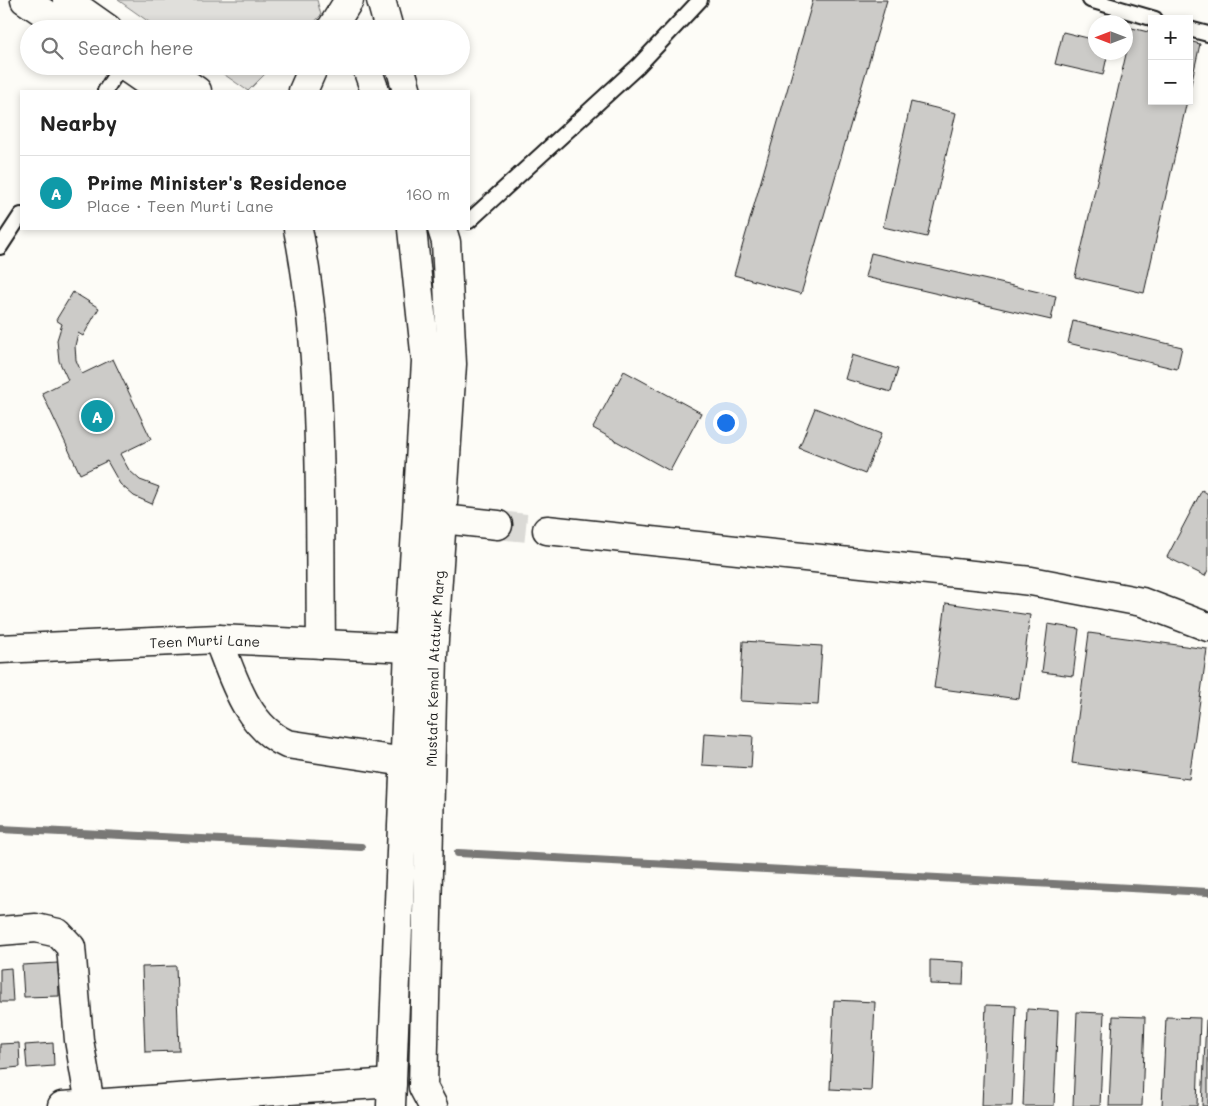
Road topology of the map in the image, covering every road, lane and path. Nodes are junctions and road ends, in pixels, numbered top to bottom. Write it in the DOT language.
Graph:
graph roads {
  1 [pos="25,0"];
  2 [pos="67,0"];
  3 [pos="381,0"];
  4 [pos="700,0"];
  5 [pos="1090,0"];
  6 [pos="348,8"];
  7 [pos="1148,17"];
  8 [pos="55,20"];
  9 [pos="95,20"];
  10 [pos="338,20"];
  11 [pos="387,20"];
  12 [pos="1193,30"];
  13 [pos="1208,34"];
  14 [pos="117,75"];
  15 [pos="136,75"];
  16 [pos="174,75"];
  17 [pos="310,75"];
  18 [pos="369,75"];
  19 [pos="403,75"];
  20 [pos="106,90"];
  21 [pos="159,90"];
  22 [pos="196,90"];
  23 [pos="303,90"];
  24 [pos="375,90"];
  25 [pos="407,90"];
  26 [pos="20,217"];
  27 [pos="470,220"];
  28 [pos="298,230"];
  29 [pos="412,230"];
  30 [pos="449,233"];
  31 [pos="0,247"];
  32 [pos="442,519"];
  33 [pos="498,525"];
  34 [pos="547,530"];
  35 [pos="1208,627"];
  36 [pos="218,639"];
  37 [pos="321,644"];
  38 [pos="409,648"];
  39 [pos="0,649"];
  40 [pos="405,762"];
  41 [pos="0,931"];
  42 [pos="391,1095"];
  43 [pos="235,1100"];
  44 [pos="90,1104"];
  45 [pos="62,1106"];
  46 [pos="433,1106"];
  1 -- 8 [label="street"];
  2 -- 9 [label="street"];
  3 -- 11 [label="street"];
  4 -- 27 [label="lane"];
  5 -- 7 [label="lane"];
  6 -- 10 [label="street"];
  12 -- 13 [label="lane"];
  14 -- 20 [label="lane"];
  15 -- 21 [label="street"];
  16 -- 22 [label="street"];
  17 -- 23 [label="street"];
  18 -- 24 [label="street"];
  19 -- 25 [label="street"];
  26 -- 31 [label="lane"];
  28 -- 37 [label="street"];
  29 -- 38 [label="street, Mustafa Kemal Ataturk Marg"];
  30 -- 32 [label="street, Mustafa Kemal Ataturk Marg"];
  32 -- 33 [label="street"];
  32 -- 46 [label="street, Mustafa Kemal Ataturk Marg"];
  34 -- 35 [label="street"];
  36 -- 37 [label="street, Teen Murti Lane"];
  36 -- 39 [label="street, Teen Murti Lane"];
  36 -- 40 [label="street"];
  37 -- 38 [label="street, Teen Murti Lane"];
  38 -- 40 [label="street, Mustafa Kemal Ataturk Marg"];
  40 -- 42 [label="street, Mustafa Kemal Ataturk Marg"];
  41 -- 44 [label="street"];
  42 -- 43 [label="street"];
  43 -- 44 [label="street"];
  44 -- 45 [label="street"];
}
